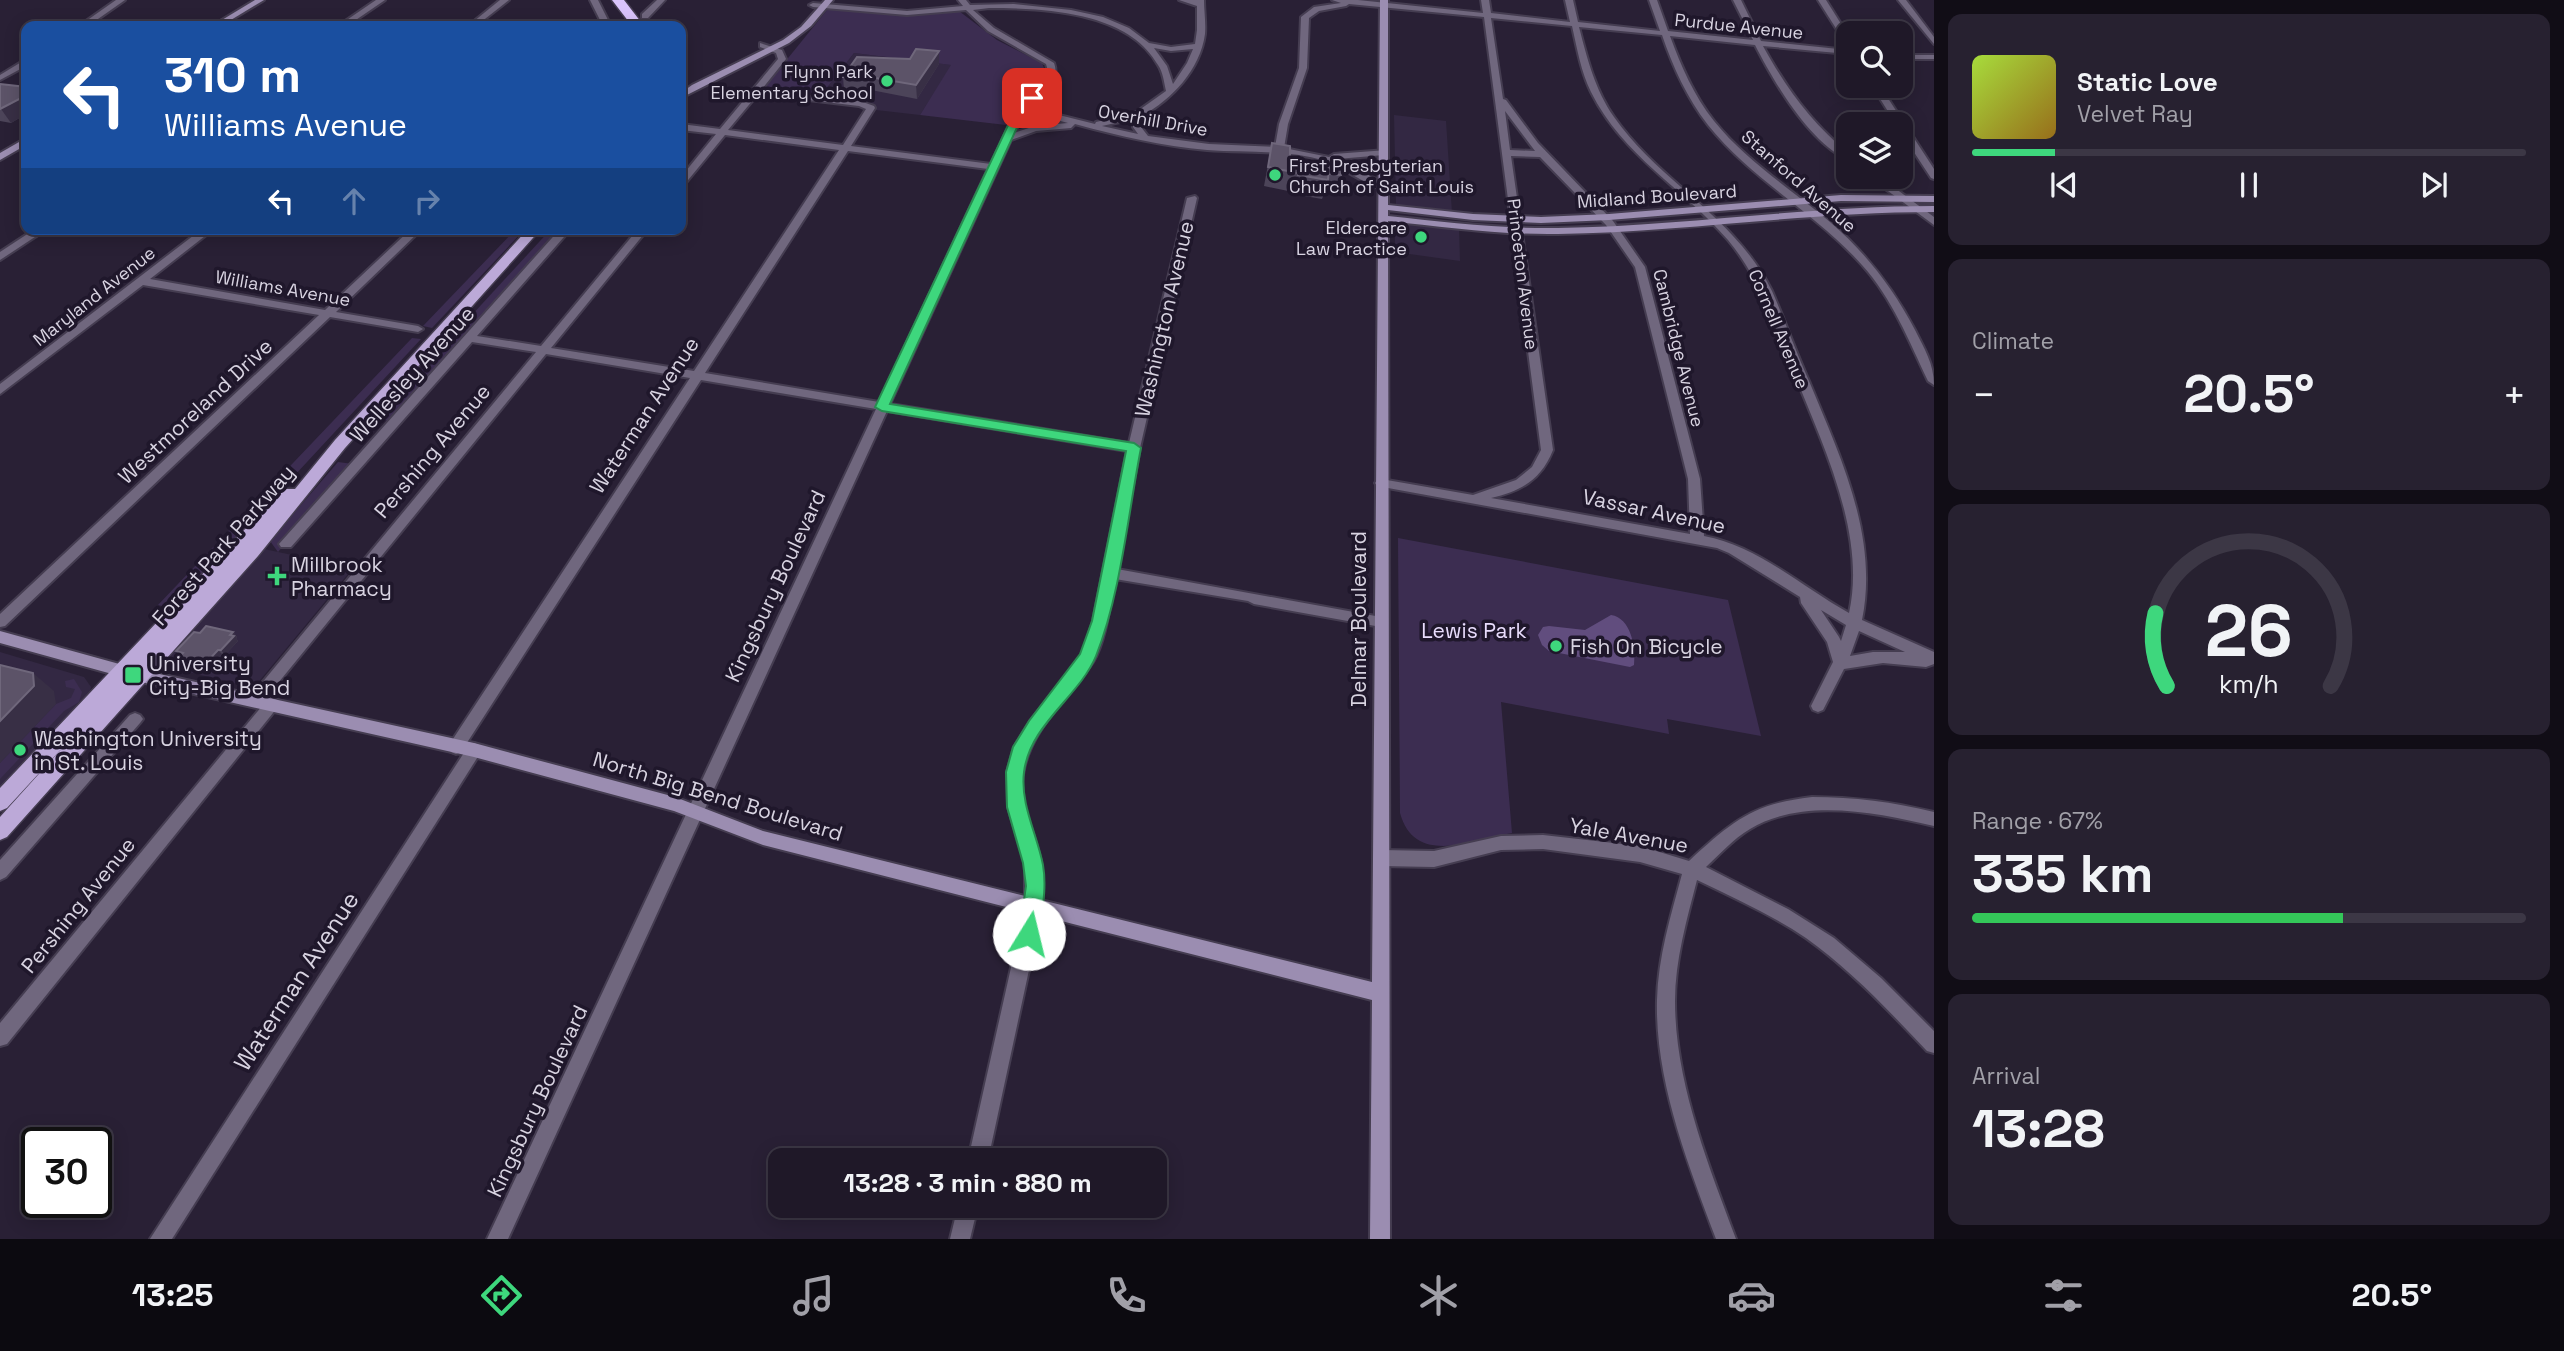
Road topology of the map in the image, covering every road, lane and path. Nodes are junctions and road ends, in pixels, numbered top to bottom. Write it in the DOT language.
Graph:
graph roads {
  1 [pos="121,0"];
  2 [pos="260,0"];
  3 [pos="381,0"];
  4 [pos="505,0"];
  5 [pos="594,0"];
  6 [pos="607,0"];
  7 [pos="618,0"];
  8 [pos="661,0"];
  9 [pos="1183,0"];
  10 [pos="1336,0"];
  11 [pos="1485,0"];
  12 [pos="1569,0"];
  13 [pos="1653,0"];
  14 [pos="1737,0"];
  15 [pos="1822,0"];
  16 [pos="1902,0"];
  17 [pos="1200,2"];
  18 [pos="820,3"];
  19 [pos="1384,3"];
  20 [pos="964,4"];
  21 [pos="1348,4"];
  22 [pos="1487,17"];
  23 [pos="90,21"];
  24 [pos="224,21"];
  25 [pos="350,21"];
  26 [pos="478,21"];
  27 [pos="604,21"];
  28 [pos="623,21"];
  29 [pos="642,21"];
  30 [pos="1836,22"];
  31 [pos="1576,25"];
  32 [pos="1666,34"];
  33 [pos="1934,42"];
  34 [pos="1759,43"];
  35 [pos="1148,44"];
  36 [pos="1198,46"];
  37 [pos="767,47"];
  38 [pos="1836,51"];
  39 [pos="1913,57"];
  40 [pos="1934,57"];
  41 [pos="21,66"];
  42 [pos="0,78"];
  43 [pos="686,86"];
  44 [pos="1499,91"];
  45 [pos="756,92"];
  46 [pos="1171,92"];
  47 [pos="1885,98"];
  48 [pos="1022,108"];
  49 [pos="1138,115"];
  50 [pos="1088,125"];
  51 [pos="686,128"];
  52 [pos="722,132"];
  53 [pos="1144,137"];
  54 [pos="1007,138"];
  55 [pos="21,144"];
  56 [pos="1836,147"];
  57 [pos="845,148"];
  58 [pos="1279,148"];
  59 [pos="1384,152"];
  60 [pos="1507,153"];
  61 [pos="1544,154"];
  62 [pos="1322,156"];
  63 [pos="0,157"];
  64 [pos="994,167"];
  65 [pos="1934,176"];
  66 [pos="686,177"];
  67 [pos="1384,188"];
  68 [pos="1891,189"];
  69 [pos="1192,198"];
  70 [pos="1903,198"];
  71 [pos="1934,199"];
  72 [pos="1801,201"];
  73 [pos="1702,209"];
  74 [pos="1916,209"];
  75 [pos="1934,209"];
  76 [pos="1384,212"];
  77 [pos="1814,212"];
  78 [pos="1601,217"];
  79 [pos="1714,219"];
  80 [pos="1934,222"];
  81 [pos="1517,225"];
  82 [pos="1613,228"];
  83 [pos="33,235"];
  84 [pos="201,235"];
  85 [pos="411,235"];
  86 [pos="531,235"];
  87 [pos="561,235"];
  88 [pos="638,235"];
  89 [pos="0,257"];
  90 [pos="141,281"];
  91 [pos="328,313"];
  92 [pos="418,329"];
  93 [pos="470,338"];
  94 [pos="545,350"];
  95 [pos="697,374"];
  96 [pos="1934,381"];
  97 [pos="0,390"];
  98 [pos="882,407"];
  99 [pos="1134,448"];
  100 [pos="1381,483"];
  101 [pos="1468,498"];
  102 [pos="1697,537"];
  103 [pos="286,544"];
  104 [pos="1109,573"];
  105 [pos="1796,588"];
  106 [pos="0,622"];
  107 [pos="1381,622"];
  108 [pos="1855,623"];
  109 [pos="0,636"];
  110 [pos="1934,660"];
  111 [pos="1841,664"];
  112 [pos="131,673"];
  113 [pos="264,702"];
  114 [pos="1818,706"];
  115 [pos="135,719"];
  116 [pos="465,748"];
  117 [pos="0,802"];
  118 [pos="694,809"];
  119 [pos="1934,819"];
  120 [pos="0,831"];
  121 [pos="1381,858"];
  122 [pos="1692,869"];
  123 [pos="0,872"];
  124 [pos="1034,905"];
  125 [pos="1381,993"];
  126 [pos="0,1037"];
  127 [pos="1934,1044"];
  128 [pos="981,1148"];
  129 [pos="965,1218"];
  130 [pos="160,1239"];
  131 [pos="497,1239"];
  132 [pos="960,1239"];
  133 [pos="1381,1239"];
  134 [pos="1726,1239"];
  1 -- 23 [label="street"];
  2 -- 24 [label="main road"];
  3 -- 25 [label="street"];
  4 -- 26 [label="street"];
  5 -- 27 [label="street"];
  6 -- 28 [label="highway"];
  7 -- 29 [label="highway"];
  8 -- 29 [label="street"];
  9 -- 17 [label="street"];
  10 -- 21 [label="street, Purdue Avenue"];
  11 -- 22 [label="street, Princeton Avenue"];
  12 -- 31 [label="street, Cornell Avenue"];
  13 -- 32 [label="street, Stanford Avenue"];
  14 -- 34 [label="street"];
  15 -- 30 [label="street"];
  16 -- 33 [label="street"];
  17 -- 36 [label="street"];
  18 -- 20 [label="street"];
  18 -- 37 [label="main road"];
  19 -- 21 [label="street, Purdue Avenue"];
  19 -- 22 [label="street, Purdue Avenue"];
  19 -- 59 [label="main road, Delmar Boulevard"];
  20 -- 35 [label="street"];
  20 -- 48 [label="street, Kingsbury Boulevard"];
  21 -- 58 [label="street"];
  22 -- 31 [label="street, Purdue Avenue"];
  22 -- 44 [label="street, Princeton Avenue"];
  31 -- 32 [label="street, Purdue Avenue"];
  31 -- 73 [label="street, Cornell Avenue"];
  32 -- 34 [label="street, Purdue Avenue"];
  32 -- 72 [label="street, Stanford Avenue"];
  34 -- 38 [label="street, Purdue Avenue"];
  34 -- 56 [label="street"];
  35 -- 36 [label="street"];
  35 -- 46 [label="street"];
  36 -- 46 [label="street"];
  37 -- 43 [label="main road"];
  37 -- 45 [label="street"];
  39 -- 40 [label="street"];
  41 -- 42 [label="street"];
  44 -- 60 [label="street, Princeton Avenue"];
  44 -- 61 [label="street, Cambridge Avenue"];
  45 -- 52 [label="street"];
  45 -- 57 [label="street, Waterman Avenue"];
  46 -- 49 [label="street"];
  47 -- 65 [label="street"];
  48 -- 50 [label="street, Overhill Drive"];
  48 -- 54 [label="street, Kingsbury Boulevard"];
  49 -- 50 [label="street"];
  49 -- 53 [label="street"];
  50 -- 53 [label="street, Overhill Drive"];
  50 -- 54 [label="street"];
  51 -- 52 [label="street"];
  52 -- 57 [label="street"];
  52 -- 66 [label="street"];
  53 -- 58 [label="street, Overhill Drive"];
  54 -- 64 [label="street, Kingsbury Boulevard"];
  55 -- 63 [label="main road"];
  57 -- 64 [label="street"];
  57 -- 95 [label="street, Waterman Avenue"];
  58 -- 62 [label="street, Overhill Drive"];
  59 -- 62 [label="street, Overhill Drive"];
  59 -- 67 [label="main road, Delmar Boulevard"];
  60 -- 61 [label="street"];
  60 -- 81 [label="street, Princeton Avenue"];
  61 -- 78 [label="street, Cambridge Avenue"];
  62 -- 67 [label="street, Overhill Drive"];
  64 -- 98 [label="street, Kingsbury Boulevard"];
  67 -- 76 [label="main road, Delmar Boulevard"];
  68 -- 70 [label="street"];
  69 -- 99 [label="street, Washington Avenue"];
  70 -- 71 [label="main road, Midland Boulevard"];
  70 -- 72 [label="main road, Midland Boulevard"];
  70 -- 74 [label="street"];
  72 -- 73 [label="main road, Midland Boulevard"];
  72 -- 77 [label="street, Stanford Avenue"];
  73 -- 78 [label="main road, Midland Boulevard"];
  73 -- 79 [label="street, Cornell Avenue"];
  74 -- 75 [label="main road, Midland Boulevard"];
  74 -- 77 [label="main road, Midland Boulevard"];
  74 -- 80 [label="street"];
  76 -- 81 [label="main road, Midland Boulevard"];
  76 -- 100 [label="main road, Delmar Boulevard"];
  77 -- 79 [label="main road, Midland Boulevard"];
  77 -- 96 [label="street, Stanford Avenue"];
  78 -- 81 [label="main road, Midland Boulevard"];
  78 -- 82 [label="street, Cambridge Avenue"];
  79 -- 82 [label="main road, Midland Boulevard"];
  79 -- 108 [label="street, Cornell Avenue"];
  81 -- 82 [label="main road, Midland Boulevard"];
  81 -- 101 [label="street, Princeton Avenue"];
  82 -- 102 [label="street, Cambridge Avenue"];
  83 -- 89 [label="street"];
  84 -- 90 [label="street, Maryland Avenue"];
  85 -- 91 [label="street, Westmoreland Drive"];
  86 -- 112 [label="main road, Forest Park Parkway"];
  87 -- 93 [label="street, Wellesley Avenue"];
  88 -- 94 [label="street, Pershing Avenue"];
  90 -- 91 [label="street, Williams Avenue"];
  90 -- 97 [label="street, Maryland Avenue"];
  91 -- 92 [label="street, Williams Avenue"];
  91 -- 106 [label="street, Westmoreland Drive"];
  93 -- 94 [label="street"];
  93 -- 103 [label="street, Wellesley Avenue"];
  94 -- 95 [label="street"];
  94 -- 113 [label="street, Pershing Avenue"];
  95 -- 98 [label="street"];
  95 -- 116 [label="street, Waterman Avenue"];
  98 -- 99 [label="street"];
  98 -- 118 [label="street, Kingsbury Boulevard"];
  99 -- 104 [label="street, Washington Avenue"];
  100 -- 101 [label="street, Vassar Avenue"];
  100 -- 107 [label="main road, Delmar Boulevard"];
  101 -- 102 [label="street, Vassar Avenue"];
  102 -- 105 [label="street, Vassar Avenue"];
  104 -- 107 [label="street"];
  104 -- 124 [label="street, Washington Avenue"];
  105 -- 108 [label="street, Vassar Avenue"];
  105 -- 111 [label="street"];
  107 -- 121 [label="main road, Delmar Boulevard"];
  108 -- 110 [label="street, Vassar Avenue"];
  108 -- 111 [label="street, Cornell Avenue"];
  109 -- 112 [label="main road, North Big Bend Boulevard"];
  110 -- 111 [label="street"];
  111 -- 114 [label="street, Cornell Avenue"];
  112 -- 113 [label="main road, North Big Bend Boulevard"];
  112 -- 117 [label="main road, Forest Park Parkway"];
  112 -- 120 [label="main road, Forest Park Parkway"];
  113 -- 116 [label="main road, North Big Bend Boulevard"];
  113 -- 126 [label="street, Pershing Avenue"];
  115 -- 123 [label="street"];
  116 -- 118 [label="main road, North Big Bend Boulevard"];
  116 -- 130 [label="street, Waterman Avenue"];
  118 -- 124 [label="main road, North Big Bend Boulevard"];
  118 -- 131 [label="street, Kingsbury Boulevard"];
  119 -- 122 [label="street, Yale Avenue"];
  121 -- 122 [label="street, Yale Avenue"];
  121 -- 125 [label="main road, Delmar Boulevard"];
  122 -- 127 [label="street"];
  122 -- 134 [label="street"];
  124 -- 125 [label="main road, North Big Bend Boulevard"];
  124 -- 128 [label="street, Washington Avenue"];
  125 -- 133 [label="main road, Delmar Boulevard"];
  129 -- 132 [label="street"];
}
